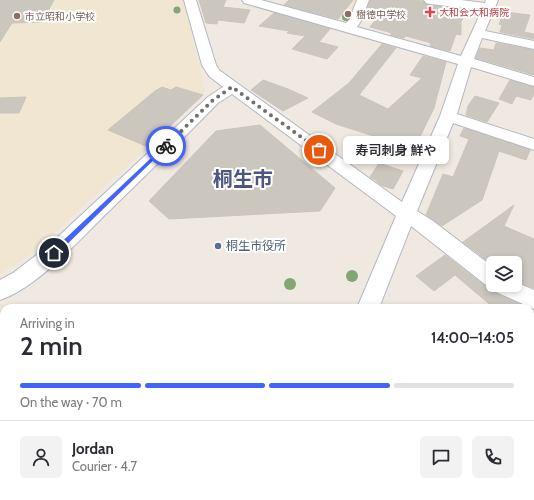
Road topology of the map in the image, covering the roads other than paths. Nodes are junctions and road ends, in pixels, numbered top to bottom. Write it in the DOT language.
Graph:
graph roads {
  1 [pos="190,0"];
  2 [pos="248,0"];
  3 [pos="363,0"];
  4 [pos="430,0"];
  5 [pos="491,3"];
  6 [pos="349,28"];
  7 [pos="478,33"];
  8 [pos="534,44"];
  9 [pos="466,61"];
  10 [pos="534,82"];
  11 [pos="232,87"];
  12 [pos="448,116"];
  13 [pos="534,145"];
  14 [pos="406,214"];
  15 [pos="486,273"];
  16 [pos="0,291"];
  17 [pos="517,292"];
  18 [pos="534,300"];
  19 [pos="370,304"];
  1 -- 11 [label="street"];
  2 -- 6 [label="street"];
  3 -- 6 [label="street"];
  4 -- 5 [label="street"];
  5 -- 7 [label="street"];
  6 -- 9 [label="street"];
  7 -- 8 [label="street"];
  7 -- 9 [label="street"];
  9 -- 10 [label="street"];
  9 -- 12 [label="street"];
  11 -- 14 [label="street"];
  11 -- 16 [label="street"];
  12 -- 13 [label="street"];
  12 -- 14 [label="street"];
  14 -- 15 [label="street"];
  14 -- 19 [label="street"];
  17 -- 18 [label="street"];
}
